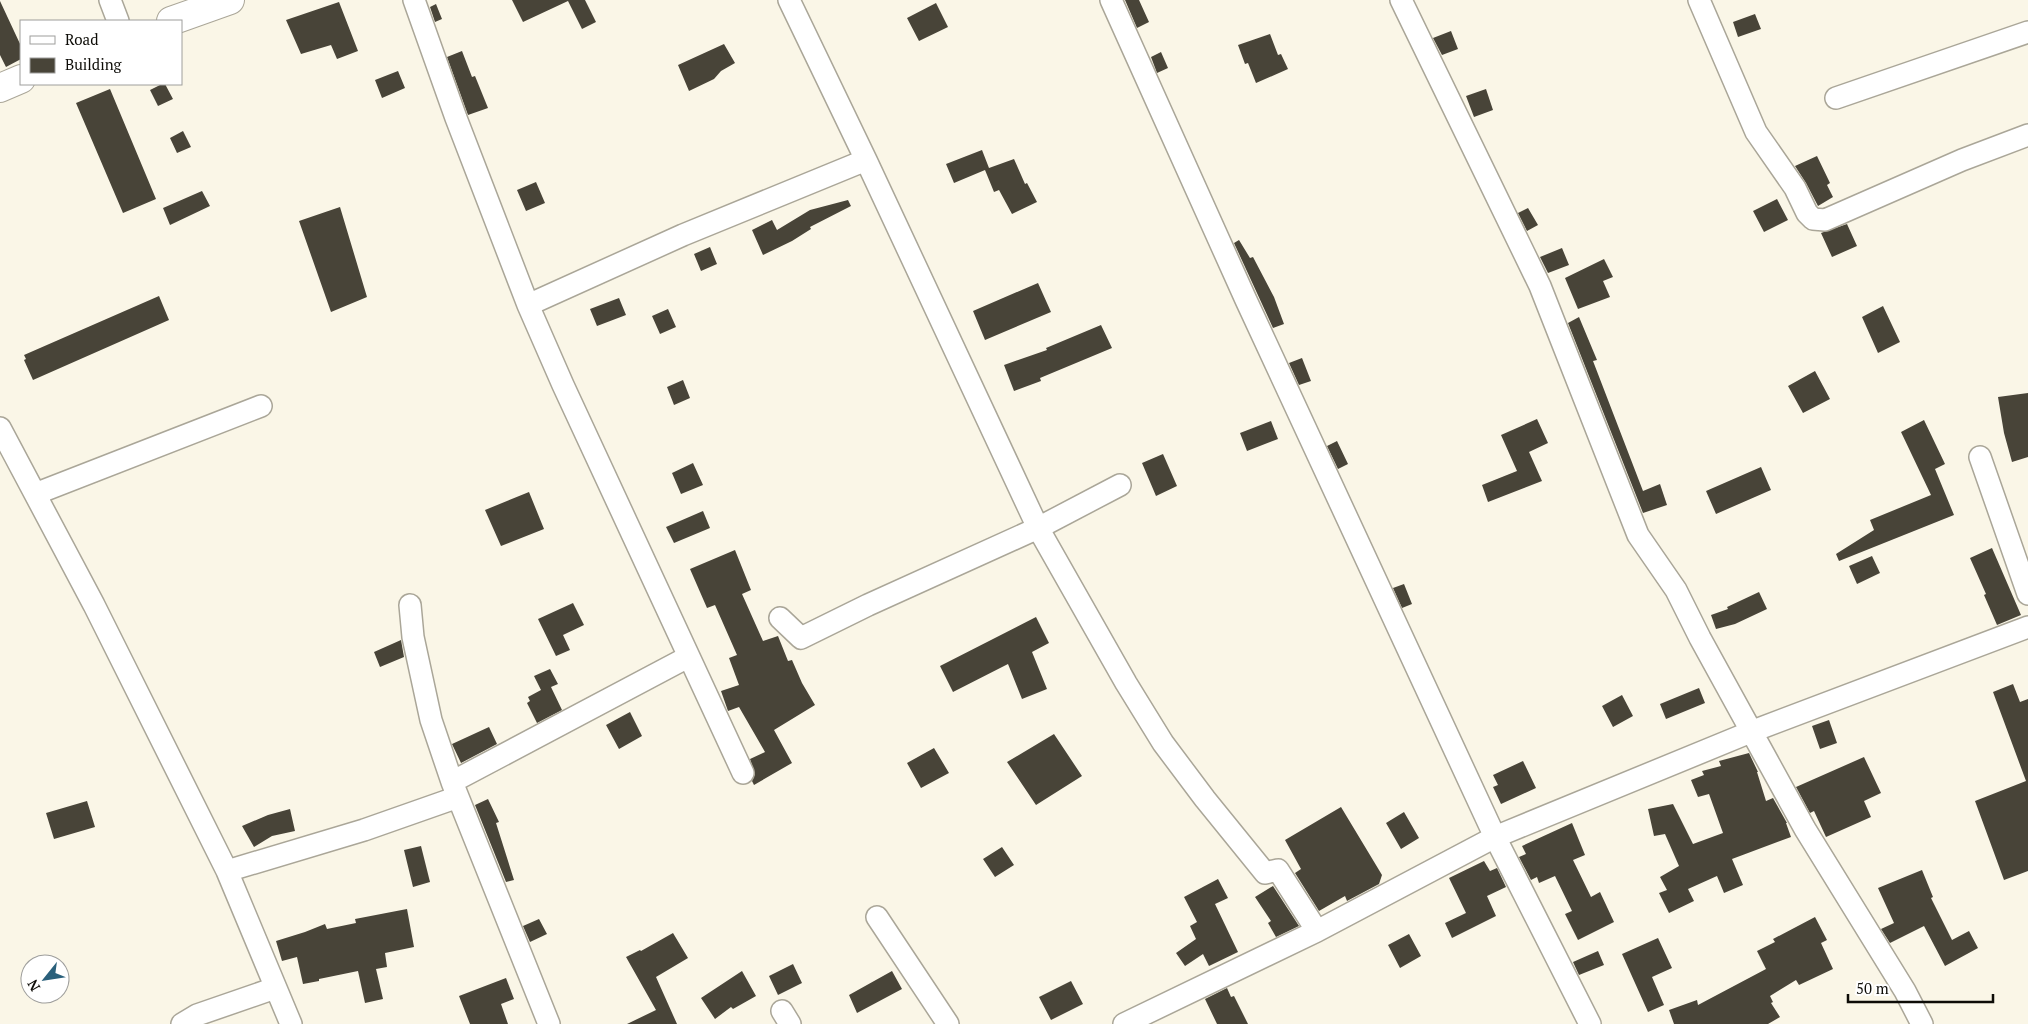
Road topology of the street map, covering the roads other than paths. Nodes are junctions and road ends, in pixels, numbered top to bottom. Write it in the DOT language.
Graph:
graph roads {
  1 [pos="110,0"];
  2 [pos="230,0"];
  3 [pos="414,0"];
  4 [pos="789,0"];
  5 [pos="1111,0"];
  6 [pos="1401,0"];
  7 [pos="1699,0"];
  8 [pos="118,20"];
  9 [pos="175,20"];
  10 [pos="2028,32"];
  11 [pos="20,79"];
  12 [pos="0,88"];
  13 [pos="1836,98"];
  14 [pos="2028,134"];
  15 [pos="866,160"];
  16 [pos="528,305"];
  17 [pos="261,406"];
  18 [pos="0,428"];
  19 [pos="1980,458"];
  20 [pos="1120,485"];
  21 [pos="35,494"];
  22 [pos="1038,528"];
  23 [pos="2028,594"];
  24 [pos="410,605"];
  25 [pos="780,618"];
  26 [pos="2028,626"];
  27 [pos="688,657"];
  28 [pos="1753,731"];
  29 [pos="743,773"];
  30 [pos="455,789"];
  31 [pos="1495,836"];
  32 [pos="227,871"];
  33 [pos="877,917"];
  34 [pos="1317,931"];
  35 [pos="275,988"];
  36 [pos="182,1024"];
  37 [pos="292,1024"];
  38 [pos="549,1024"];
  39 [pos="948,1024"];
  40 [pos="1124,1024"];
  41 [pos="1590,1024"];
  42 [pos="1922,1024"];
  1 -- 8 [label="street"];
  2 -- 9 [label="street"];
  3 -- 16 [label="street"];
  4 -- 15 [label="street"];
  5 -- 31 [label="street"];
  6 -- 28 [label="street"];
  7 -- 14 [label="street"];
  10 -- 13 [label="street"];
  11 -- 12 [label="street"];
  15 -- 16 [label="street"];
  15 -- 22 [label="street"];
  16 -- 27 [label="street"];
  17 -- 21 [label="street"];
  18 -- 21 [label="street"];
  19 -- 23 [label="street"];
  20 -- 22 [label="street"];
  21 -- 32 [label="street"];
  22 -- 25 [label="street"];
  22 -- 34 [label="street"];
  24 -- 30 [label="street"];
  26 -- 28 [label="street"];
  27 -- 29 [label="street"];
  27 -- 30 [label="street"];
  28 -- 31 [label="street"];
  28 -- 42 [label="street"];
  30 -- 32 [label="street"];
  30 -- 38 [label="street"];
  31 -- 34 [label="street"];
  31 -- 41 [label="street"];
  32 -- 35 [label="street"];
  33 -- 39 [label="street"];
  34 -- 40 [label="street"];
  35 -- 36 [label="street"];
  35 -- 37 [label="street"];
}
